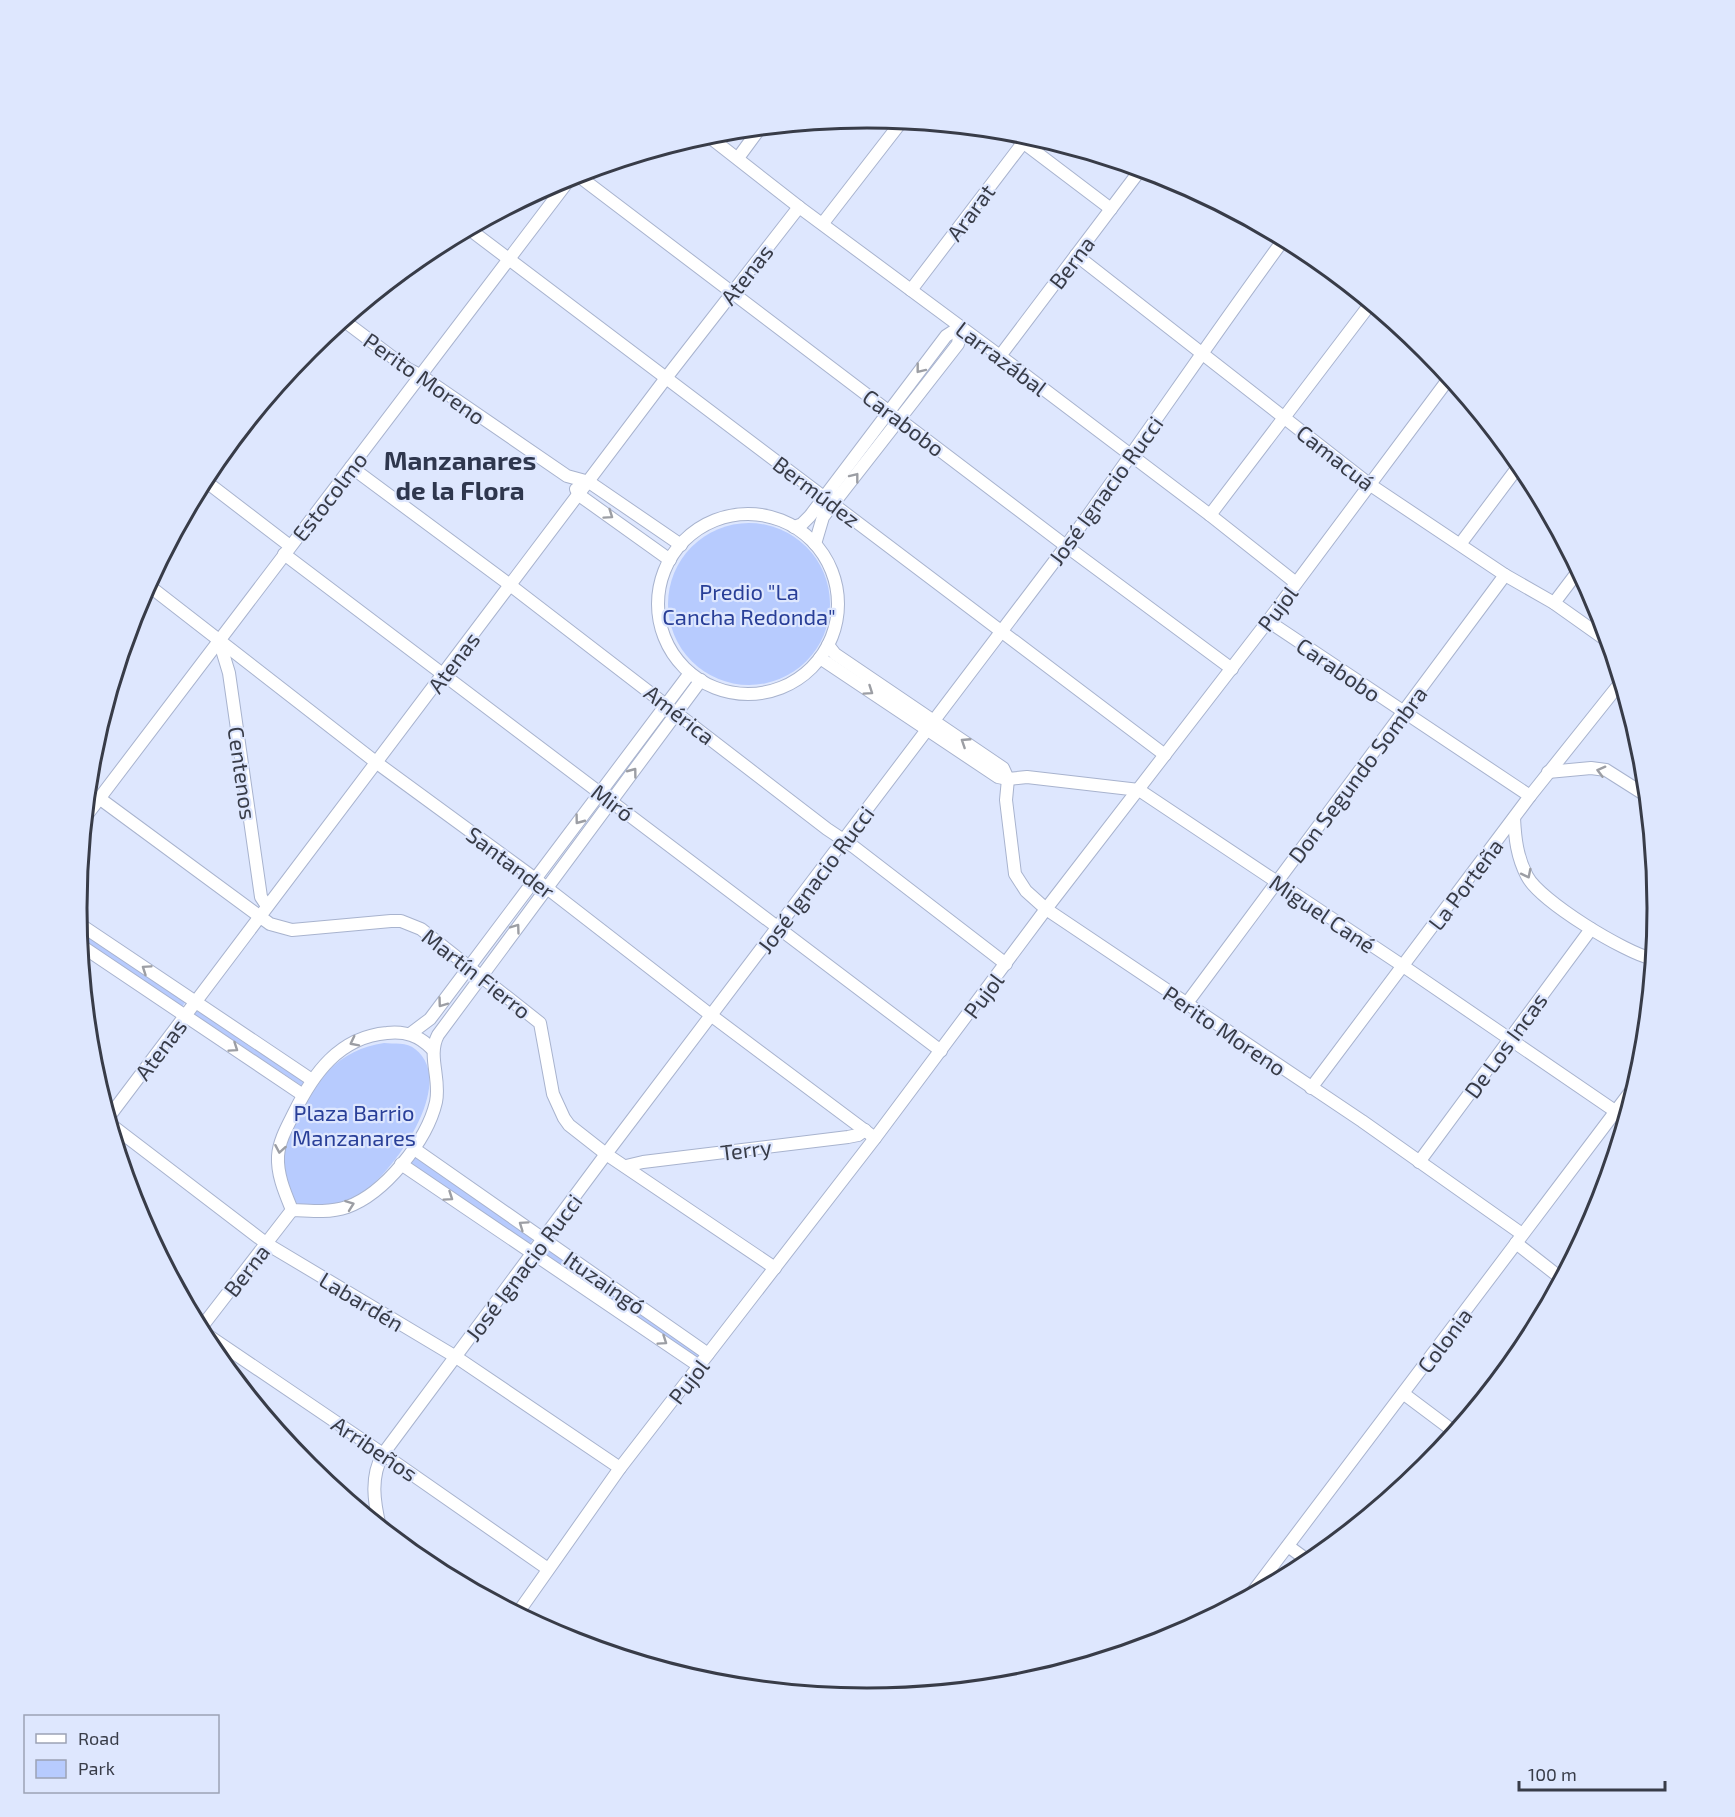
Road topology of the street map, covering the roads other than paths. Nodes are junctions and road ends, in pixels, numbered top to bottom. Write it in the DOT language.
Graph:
graph roads {
  1 [pos="896,129"];
  2 [pos="753,137"];
  3 [pos="717,143"];
  4 [pos="1022,144"];
  5 [pos="1035,147"];
  6 [pos="738,158"];
  7 [pos="1136,176"];
  8 [pos="585,181"];
  9 [pos="561,191"];
  10 [pos="799,207"];
  11 [pos="1111,209"];
  12 [pos="824,223"];
  13 [pos="475,234"];
  14 [pos="1279,246"];
  15 [pos="1076,255"];
  16 [pos="507,260"];
  17 [pos="911,290"];
  18 [pos="732,293"];
  19 [pos="1367,309"];
  20 [pos="350,325"];
  21 [pos="960,327"];
  22 [pos="1202,351"];
  23 [pos="1000,356"];
  24 [pos="420,375"];
  25 [pos="666,378"];
  26 [pos="1445,384"];
  27 [pos="888,410"];
  28 [pos="1285,417"];
  29 [pos="900,418"];
  30 [pos="1131,456"];
  31 [pos="351,467"];
  32 [pos="1514,473"];
  33 [pos="567,476"];
  34 [pos="589,482"];
  35 [pos="1370,484"];
  36 [pos="212,487"];
  37 [pos="579,495"];
  38 [pos="829,500"];
  39 [pos="1210,515"];
  40 [pos="795,527"];
  41 [pos="1461,543"];
  42 [pos="815,544"];
  43 [pos="681,545"];
  44 [pos="1066,546"];
  45 [pos="287,550"];
  46 [pos="670,560"];
  47 [pos="1505,575"];
  48 [pos="1574,577"];
  49 [pos="1296,583"];
  50 [pos="510,585"];
  51 [pos="155,590"];
  52 [pos="1554,603"];
  53 [pos="1268,621"];
  54 [pos="1001,631"];
  55 [pos="1598,634"];
  56 [pos="219,640"];
  57 [pos="828,645"];
  58 [pos="820,658"];
  59 [pos="242,659"];
  60 [pos="1232,669"];
  61 [pos="228,672"];
  62 [pos="690,673"];
  63 [pos="445,674"];
  64 [pos="701,680"];
  65 [pos="1616,688"];
  66 [pos="666,704"];
  67 [pos="678,712"];
  68 [pos="1404,713"];
  69 [pos="930,726"];
  70 [pos="1165,755"];
  71 [pos="377,763"];
  72 [pos="1548,772"];
  73 [pos="1008,779"];
  74 [pos="1139,790"];
  75 [pos="1638,791"];
  76 [pos="600,792"];
  77 [pos="1530,796"];
  78 [pos="99,798"];
  79 [pos="611,801"];
  80 [pos="94,804"];
  81 [pos="1514,818"];
  82 [pos="843,840"];
  83 [pos="534,878"];
  84 [pos="1276,881"];
  85 [pos="546,887"];
  86 [pos="1046,909"];
  87 [pos="263,911"];
  88 [pos="778,927"];
  89 [pos="1591,928"];
  90 [pos="88,930"];
  91 [pos="89,951"];
  92 [pos="1646,957"];
  93 [pos="1006,964"];
  94 [pos="469,966"];
  95 [pos="1403,966"];
  96 [pos="481,975"];
  97 [pos="195,1002"];
  98 [pos="1187,1004"];
  99 [pos="185,1015"];
  100 [pos="712,1016"];
  101 [pos="410,1034"];
  102 [pos="1509,1039"];
  103 [pos="432,1048"];
  104 [pos="941,1051"];
  105 [pos="312,1080"];
  106 [pos="1311,1088"];
  107 [pos="303,1095"];
  108 [pos="1623,1102"];
  109 [pos="114,1110"];
  110 [pos="1615,1111"];
  111 [pos="120,1132"];
  112 [pos="870,1134"];
  113 [pos="413,1148"];
  114 [pos="606,1154"];
  115 [pos="1419,1162"];
  116 [pos="401,1164"];
  117 [pos="626,1166"];
  118 [pos="292,1209"];
  119 [pos="544,1239"];
  120 [pos="1519,1239"];
  121 [pos="267,1244"];
  122 [pos="533,1253"];
  123 [pos="775,1268"];
  124 [pos="1557,1274"];
  125 [pos="206,1322"];
  126 [pos="220,1344"];
  127 [pos="708,1354"];
  128 [pos="456,1357"];
  129 [pos="699,1366"];
  130 [pos="1404,1394"];
  131 [pos="1449,1428"];
  132 [pos="383,1454"];
  133 [pos="620,1468"];
  134 [pos="378,1516"];
  135 [pos="1288,1546"];
  136 [pos="1302,1556"];
  137 [pos="548,1569"];
  138 [pos="1260,1583"];
  139 [pos="521,1608"];
  1 -- 12 [label="street"];
  2 -- 6 [label="street"];
  3 -- 6 [label="street, Larrazábal"];
  4 -- 17 [label="street, Ararat"];
  5 -- 11 [label="street"];
  6 -- 10 [label="street, Larrazábal"];
  7 -- 11 [label="street, Berna"];
  8 -- 18 [label="street, Carabobo"];
  9 -- 16 [label="street, Estocolmo"];
  10 -- 12 [label="street, Larrazábal"];
  10 -- 18 [label="street, Atenas"];
  11 -- 15 [label="street, Berna"];
  12 -- 17 [label="street, Larrazábal"];
  13 -- 16 [label="street, Bermúdez"];
  14 -- 22 [label="street, José Ignacio Rucci"];
  15 -- 22 [label="street, Camacuá"];
  15 -- 23 [label="street, Berna"];
  16 -- 24 [label="street, Estocolmo"];
  16 -- 25 [label="street, Bermúdez"];
  17 -- 21 [label="street, Larrazábal"];
  18 -- 25 [label="street, Atenas"];
  18 -- 27 [label="street, Carabobo"];
  19 -- 28 [label="street"];
  20 -- 24 [label="street, Perito Moreno"];
  21 -- 23 [label="street, Larrazábal"];
  21 -- 27 [label="street, one-way"];
  21 -- 29 [label="street"];
  22 -- 28 [label="street, Camacuá"];
  22 -- 30 [label="street, José Ignacio Rucci"];
  23 -- 30 [label="street, Larrazábal"];
  24 -- 31 [label="street, Estocolmo"];
  24 -- 33 [label="street, Perito Moreno"];
  25 -- 34 [label="street, Atenas"];
  25 -- 38 [label="street, Bermúdez"];
  26 -- 35 [label="street, Pujol"];
  27 -- 29 [label="street, Carabobo"];
  27 -- 38 [label="street"];
  28 -- 35 [label="street, Camacuá"];
  28 -- 39 [label="street"];
  38 -- 29 [label="street, one-way"];
  29 -- 44 [label="street, Carabobo"];
  30 -- 39 [label="street, Larrazábal"];
  30 -- 44 [label="street, José Ignacio Rucci"];
  31 -- 45 [label="street, Estocolmo"];
  31 -- 50 [label="street, América"];
  32 -- 41 [label="street"];
  33 -- 34 [label="street, Perito Moreno"];
  33 -- 37 [label="street, Perito Moreno"];
  34 -- 37 [label="street, Atenas"];
  34 -- 43 [label="street, Perito Moreno"];
  35 -- 41 [label="street, Camacuá"];
  35 -- 49 [label="street, Pujol"];
  36 -- 45 [label="street, Miró"];
  37 -- 46 [label="street, Perito Moreno, one-way"];
  37 -- 50 [label="street, Atenas"];
  38 -- 40 [label="street"];
  38 -- 42 [label="street"];
  38 -- 54 [label="street, Bermúdez"];
  39 -- 49 [label="street, Larrazábal"];
  40 -- 42 [label="street"];
  40 -- 43 [label="street"];
  41 -- 47 [label="street, Camacuá"];
  42 -- 57 [label="street"];
  43 -- 46 [label="street"];
  44 -- 54 [label="street, José Ignacio Rucci"];
  44 -- 60 [label="street, Carabobo"];
  45 -- 56 [label="street, Estocolmo"];
  45 -- 63 [label="street, Miró"];
  46 -- 62 [label="street"];
  47 -- 52 [label="street, Camacuá"];
  47 -- 68 [label="street, Don Segundo Sombra"];
  48 -- 52 [label="street"];
  49 -- 53 [label="street, Pujol"];
  50 -- 63 [label="street, Atenas"];
  50 -- 66 [label="street, América"];
  51 -- 56 [label="street, Santander"];
  52 -- 55 [label="street, Camacuá"];
  53 -- 60 [label="street, Pujol"];
  53 -- 68 [label="street, Carabobo"];
  54 -- 69 [label="street, José Ignacio Rucci"];
  54 -- 70 [label="street, Bermúdez"];
  56 -- 59 [label="street, Santander"];
  56 -- 61 [label="street, Centenos"];
  56 -- 78 [label="street, Estocolmo"];
  57 -- 58 [label="street"];
  57 -- 69 [label="street"];
  58 -- 64 [label="street"];
  58 -- 69 [label="street, one-way"];
  59 -- 61 [label="street"];
  59 -- 71 [label="street, Santander"];
  60 -- 70 [label="street, Pujol"];
  61 -- 87 [label="street, Centenos"];
  62 -- 64 [label="street"];
  62 -- 66 [label="street"];
  63 -- 71 [label="street, Atenas"];
  63 -- 76 [label="street, Miró"];
  64 -- 67 [label="street"];
  65 -- 72 [label="street, La Porteña"];
  66 -- 67 [label="street, América"];
  66 -- 76 [label="street"];
  79 -- 67 [label="street, one-way"];
  67 -- 82 [label="street, América"];
  68 -- 77 [label="street, Carabobo"];
  68 -- 84 [label="street, Don Segundo Sombra"];
  69 -- 73 [label="street"];
  69 -- 82 [label="street, José Ignacio Rucci"];
  70 -- 74 [label="street, Pujol"];
  71 -- 83 [label="street, Santander"];
  71 -- 87 [label="street, Atenas"];
  75 -- 72 [label="street, one-way"];
  72 -- 77 [label="street, La Porteña"];
  73 -- 74 [label="street, Miguel Cané"];
  73 -- 86 [label="street, Perito Moreno"];
  74 -- 84 [label="street, Miguel Cané"];
  74 -- 86 [label="street, Pujol"];
  76 -- 79 [label="street, Miró"];
  76 -- 83 [label="street, one-way"];
  77 -- 81 [label="street, La Porteña"];
  78 -- 80 [label="street, Estocolmo"];
  78 -- 87 [label="street, Martín Fierro"];
  79 -- 85 [label="street"];
  79 -- 88 [label="street, Miró"];
  81 -- 89 [label="street, one-way"];
  81 -- 95 [label="street, La Porteña"];
  82 -- 88 [label="street, José Ignacio Rucci"];
  82 -- 93 [label="street, América"];
  83 -- 85 [label="street, Santander"];
  83 -- 94 [label="street"];
  84 -- 95 [label="street, Miguel Cané"];
  84 -- 98 [label="street, Don Segundo Sombra"];
  96 -- 85 [label="street, one-way"];
  85 -- 100 [label="street, Santander"];
  86 -- 93 [label="street, Pujol"];
  86 -- 98 [label="street, Perito Moreno"];
  87 -- 94 [label="street, Martín Fierro"];
  87 -- 97 [label="street, Atenas"];
  88 -- 100 [label="street, José Ignacio Rucci"];
  88 -- 104 [label="street, Miró"];
  89 -- 92 [label="street"];
  89 -- 102 [label="street, De Los Incas"];
  97 -- 90 [label="street, one-way"];
  91 -- 99 [label="street"];
  93 -- 104 [label="street, Pujol"];
  94 -- 96 [label="street, Martín Fierro"];
  94 -- 101 [label="street, one-way"];
  95 -- 102 [label="street, Miguel Cané"];
  95 -- 106 [label="street, La Porteña"];
  96 -- 103 [label="street"];
  96 -- 114 [label="street, Martín Fierro"];
  97 -- 99 [label="street, Atenas"];
  97 -- 105 [label="street"];
  98 -- 106 [label="street, Perito Moreno"];
  99 -- 107 [label="street, one-way"];
  99 -- 109 [label="street, Atenas"];
  100 -- 112 [label="street, Santander"];
  100 -- 114 [label="street, José Ignacio Rucci"];
  101 -- 103 [label="street"];
  101 -- 105 [label="street, one-way"];
  102 -- 110 [label="street, Miguel Cané"];
  102 -- 115 [label="street, De Los Incas"];
  103 -- 113 [label="street"];
  104 -- 112 [label="street, Pujol"];
  105 -- 107 [label="street"];
  106 -- 115 [label="street, Perito Moreno"];
  107 -- 118 [label="street, one-way"];
  108 -- 110 [label="street, Colonia"];
  110 -- 120 [label="street, Colonia"];
  111 -- 121 [label="street, Labardén"];
  112 -- 117 [label="street, Terry"];
  112 -- 123 [label="street, Pujol"];
  113 -- 116 [label="street"];
  119 -- 113 [label="street, Ituzaingó, one-way"];
  114 -- 117 [label="street, Martín Fierro"];
  114 -- 119 [label="street, José Ignacio Rucci"];
  115 -- 120 [label="street, Perito Moreno"];
  118 -- 116 [label="street, one-way"];
  116 -- 122 [label="street, Ituzaingó, one-way"];
  117 -- 123 [label="street, Martín Fierro"];
  118 -- 121 [label="street, Berna"];
  119 -- 122 [label="street, José Ignacio Rucci"];
  119 -- 127 [label="street, Ituzaingó"];
  120 -- 124 [label="street, Perito Moreno"];
  120 -- 130 [label="street, Colonia"];
  121 -- 125 [label="street, Berna"];
  121 -- 128 [label="street, Labardén"];
  122 -- 128 [label="street, José Ignacio Rucci"];
  122 -- 129 [label="street, Ituzaingó, one-way"];
  123 -- 127 [label="street, Pujol"];
  126 -- 132 [label="street, Arribeños"];
  127 -- 129 [label="street, Pujol"];
  128 -- 132 [label="street, José Ignacio Rucci"];
  128 -- 133 [label="street, Labardén"];
  129 -- 133 [label="street, Pujol"];
  130 -- 131 [label="street"];
  130 -- 135 [label="street, Colonia"];
  132 -- 134 [label="street, José Ignacio Rucci"];
  132 -- 137 [label="street, Arribeños"];
  133 -- 137 [label="street, Pujol"];
  135 -- 136 [label="street"];
  135 -- 138 [label="street, Colonia"];
  137 -- 139 [label="street, Pujol"];
}
